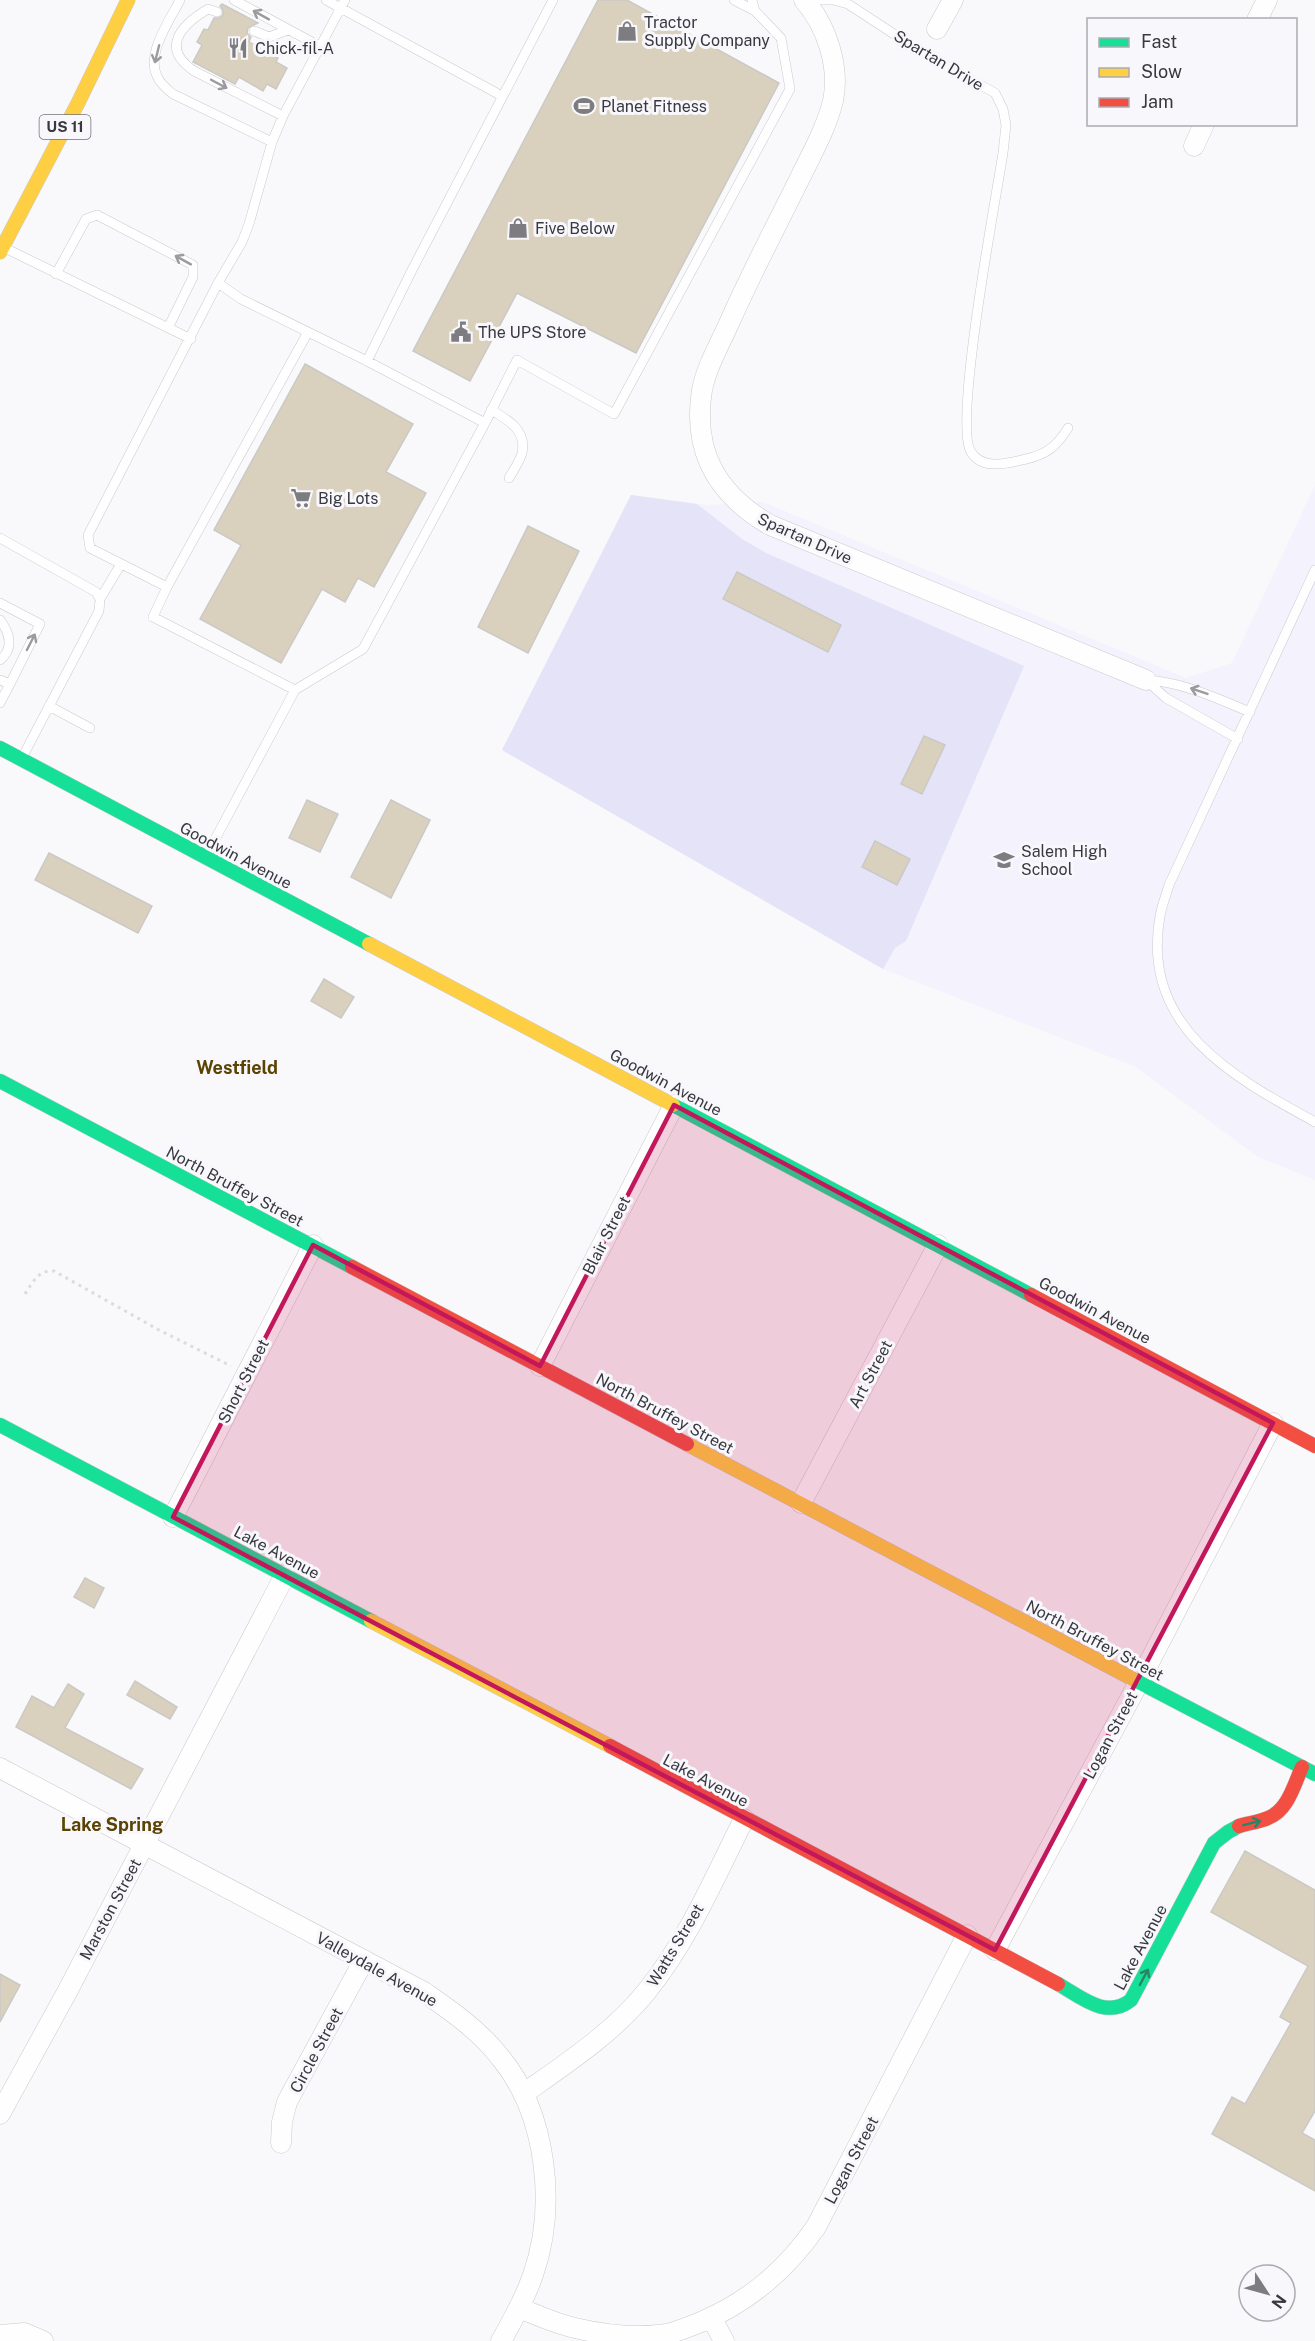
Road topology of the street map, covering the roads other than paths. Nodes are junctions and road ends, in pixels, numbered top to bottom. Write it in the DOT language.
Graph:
graph roads {
  1 [pos="128,0"];
  2 [pos="180,0"];
  3 [pos="234,0"];
  4 [pos="326,0"];
  5 [pos="553,0"];
  6 [pos="734,0"];
  7 [pos="752,0"];
  8 [pos="952,0"];
  9 [pos="1267,0"];
  10 [pos="805,2"];
  11 [pos="342,4"];
  12 [pos="755,11"];
  13 [pos="217,12"];
  14 [pos="1258,18"];
  15 [pos="937,29"];
  16 [pos="288,30"];
  17 [pos="254,31"];
  18 [pos="321,47"];
  19 [pos="502,96"];
  20 [pos="283,116"];
  21 [pos="1203,126"];
  22 [pos="272,142"];
  23 [pos="1194,146"];
  24 [pos="2,249"];
  25 [pos="56,274"];
  26 [pos="218,283"];
  27 [pos="168,328"];
  28 [pos="308,332"];
  29 [pos="191,339"];
  30 [pos="368,361"];
  31 [pos="491,410"];
  32 [pos="485,423"];
  33 [pos="1068,428"];
  34 [pos="509,478"];
  35 [pos="0,538"];
  36 [pos="121,564"];
  37 [pos="1315,570"];
  38 [pos="167,587"];
  39 [pos="100,599"];
  40 [pos="0,603"];
  41 [pos="0,620"];
  42 [pos="0,660"];
  43 [pos="0,680"];
  44 [pos="1146,681"];
  45 [pos="10,684"];
  46 [pos="295,690"];
  47 [pos="0,703"];
  48 [pos="49,706"];
  49 [pos="1250,712"];
  50 [pos="90,728"];
  51 [pos="1238,739"];
  52 [pos="0,748"];
  53 [pos="21,759"];
  54 [pos="206,857"];
  55 [pos="0,1081"];
  56 [pos="674,1105"];
  57 [pos="1315,1122"];
  58 [pos="313,1245"];
  59 [pos="938,1245"];
  60 [pos="540,1365"];
  61 [pos="1273,1424"];
  62 [pos="0,1425"];
  63 [pos="1315,1446"];
  64 [pos="801,1503"];
  65 [pos="173,1516"];
  66 [pos="285,1575"];
  67 [pos="1139,1682"];
  68 [pos="0,1768"];
  69 [pos="1309,1771"];
  70 [pos="744,1819"];
  71 [pos="144,1845"];
  72 [pos="968,1935"];
  73 [pos="995,1950"];
  74 [pos="364,1960"];
  75 [pos="523,2094"];
  76 [pos="0,2114"];
  77 [pos="281,2143"];
  78 [pos="519,2308"];
  79 [pos="711,2317"];
  80 [pos="0,2335"];
  81 [pos="43,2341"];
  82 [pos="501,2341"];
  83 [pos="724,2341"];
  1 -- 24 [label="street, US 11"];
  2 -- 22 [label="lane, one-way"];
  16 -- 3 [label="lane, one-way"];
  4 -- 11 [label="lane"];
  5 -- 19 [label="lane"];
  6 -- 12 [label="lane"];
  7 -- 12 [label="lane"];
  8 -- 15 [label="street"];
  9 -- 14 [label="street"];
  10 -- 33 [label="lane, Spartan Drive"];
  10 -- 44 [label="street, Spartan Drive"];
  11 -- 18 [label="lane"];
  11 -- 19 [label="lane"];
  12 -- 31 [label="lane"];
  13 -- 20 [label="lane, one-way"];
  16 -- 17 [label="lane"];
  16 -- 18 [label="lane"];
  18 -- 20 [label="lane"];
  19 -- 30 [label="lane"];
  20 -- 22 [label="lane"];
  21 -- 23 [label="street"];
  22 -- 26 [label="lane"];
  24 -- 25 [label="lane"];
  25 -- 27 [label="lane"];
  27 -- 25 [label="lane, one-way"];
  26 -- 28 [label="lane"];
  26 -- 29 [label="lane"];
  27 -- 29 [label="lane"];
  28 -- 30 [label="lane"];
  28 -- 38 [label="lane"];
  29 -- 36 [label="lane"];
  30 -- 32 [label="lane"];
  31 -- 32 [label="lane"];
  31 -- 34 [label="lane"];
  32 -- 46 [label="lane"];
  35 -- 39 [label="lane"];
  36 -- 38 [label="lane"];
  36 -- 39 [label="lane"];
  37 -- 49 [label="lane"];
  38 -- 46 [label="lane"];
  39 -- 48 [label="lane"];
  45 -- 40 [label="lane, one-way"];
  41 -- 42 [label="lane"];
  43 -- 45 [label="lane"];
  49 -- 44 [label="lane, one-way"];
  44 -- 51 [label="lane"];
  45 -- 47 [label="lane"];
  46 -- 54 [label="lane"];
  48 -- 50 [label="lane"];
  48 -- 53 [label="lane"];
  49 -- 51 [label="lane"];
  51 -- 57 [label="lane"];
  52 -- 53 [label="street, Goodwin Avenue"];
  53 -- 54 [label="street, Goodwin Avenue"];
  54 -- 56 [label="street, Goodwin Avenue"];
  55 -- 58 [label="street, North Bruffey Street"];
  56 -- 59 [label="street, Goodwin Avenue"];
  56 -- 60 [label="street, Blair Street"];
  58 -- 60 [label="street, North Bruffey Street"];
  58 -- 65 [label="street, Short Street"];
  59 -- 61 [label="street, Goodwin Avenue"];
  59 -- 64 [label="street, Art Street"];
  60 -- 64 [label="street, North Bruffey Street"];
  61 -- 63 [label="street, Goodwin Avenue"];
  61 -- 67 [label="street, Logan Street"];
  62 -- 65 [label="street, Lake Avenue"];
  64 -- 67 [label="street, North Bruffey Street"];
  65 -- 66 [label="street, Lake Avenue"];
  66 -- 70 [label="street, Lake Avenue"];
  66 -- 71 [label="street, Marston Street"];
  67 -- 69 [label="street, North Bruffey Street"];
  67 -- 73 [label="street, Logan Street"];
  68 -- 71 [label="street, Valleydale Avenue"];
  73 -- 69 [label="street, Lake Avenue, one-way"];
  70 -- 72 [label="street, Lake Avenue"];
  70 -- 75 [label="street, Watts Street"];
  71 -- 74 [label="street, Valleydale Avenue"];
  71 -- 76 [label="street, Marston Street"];
  72 -- 73 [label="street, Lake Avenue"];
  72 -- 79 [label="street, Logan Street"];
  74 -- 75 [label="street, Valleydale Avenue"];
  74 -- 77 [label="street, Circle Street"];
  75 -- 78 [label="street, Valleydale Avenue"];
  78 -- 79 [label="street"];
  78 -- 82 [label="street, Valleydale Avenue"];
  79 -- 83 [label="street"];
  80 -- 81 [label="street"];
}
